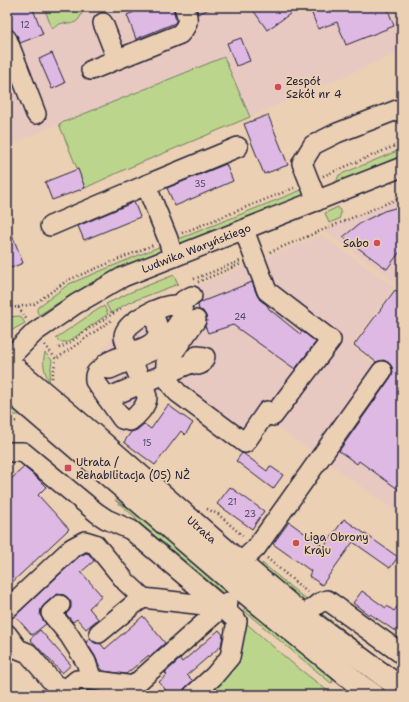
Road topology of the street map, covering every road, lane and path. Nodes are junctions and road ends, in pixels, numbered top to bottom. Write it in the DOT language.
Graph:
graph roads {
  1 [pos="184,7"];
  2 [pos="103,23"];
  3 [pos="7,38"];
  4 [pos="117,59"];
  5 [pos="91,70"];
  6 [pos="402,108"];
  7 [pos="36,114"];
  8 [pos="402,143"];
  9 [pos="238,147"];
  10 [pos="402,168"];
  11 [pos="309,182"];
  12 [pos="146,185"];
  13 [pos="317,201"];
  14 [pos="50,226"];
  15 [pos="244,230"];
  16 [pos="170,248"];
  17 [pos="18,307"];
  18 [pos="196,320"];
  19 [pos="158,332"];
  20 [pos="130,356"];
  21 [pos="200,360"];
  22 [pos="7,361"];
  23 [pos="382,371"];
  24 [pos="166,373"];
  25 [pos="142,384"];
  26 [pos="7,388"];
  27 [pos="107,398"];
  28 [pos="7,452"];
  29 [pos="240,563"];
  30 [pos="241,589"];
  31 [pos="143,598"];
  32 [pos="60,605"];
  33 [pos="222,607"];
  34 [pos="7,609"];
  35 [pos="303,616"];
  36 [pos="99,633"];
  37 [pos="7,634"];
  38 [pos="402,654"];
  39 [pos="92,680"];
  40 [pos="402,689"];
  41 [pos="128,690"];
  42 [pos="330,690"];
  43 [pos="66,692"];
  44 [pos="193,695"];
  45 [pos="330,695"];
  46 [pos="373,695"];
  1 -- 4 [label="street"];
  2 -- 4 [label="street"];
  3 -- 7 [label="street"];
  4 -- 5 [label="street"];
  6 -- 11 [label="street"];
  8 -- 11 [label="path"];
  9 -- 12 [label="street"];
  10 -- 13 [label="street, Ludwika Waryńskiego"];
  11 -- 13 [label="street"];
  11 -- 16 [label="path"];
  12 -- 14 [label="street"];
  12 -- 16 [label="street"];
  13 -- 15 [label="street, Ludwika Waryńskiego"];
  15 -- 16 [label="street, Ludwika Waryńskiego"];
  15 -- 24 [label="street"];
  16 -- 17 [label="path"];
  16 -- 22 [label="street, Ludwika Waryńskiego"];
  18 -- 24 [label="street"];
  19 -- 19 [label="street"];
  19 -- 20 [label="street"];
  19 -- 20 [label="street"];
  20 -- 25 [label="street"];
  20 -- 27 [label="street"];
  21 -- 24 [label="street"];
  22 -- 29 [label="main road, Utrata"];
  23 -- 29 [label="street"];
  24 -- 25 [label="street"];
  25 -- 27 [label="street"];
  25 -- 27 [label="street"];
  26 -- 30 [label="main road, Utrata"];
  28 -- 33 [label="street"];
  29 -- 35 [label="main road, Utrata"];
  30 -- 33 [label="street"];
  30 -- 46 [label="main road, Utrata"];
  31 -- 33 [label="street"];
  31 -- 34 [label="street"];
  31 -- 36 [label="street"];
  32 -- 39 [label="street"];
  33 -- 41 [label="street"];
  33 -- 44 [label="street"];
  35 -- 38 [label="street"];
  35 -- 40 [label="main road, Utrata"];
  37 -- 43 [label="street"];
  39 -- 41 [label="street"];
  39 -- 43 [label="street"];
  42 -- 45 [label="path"];
}
